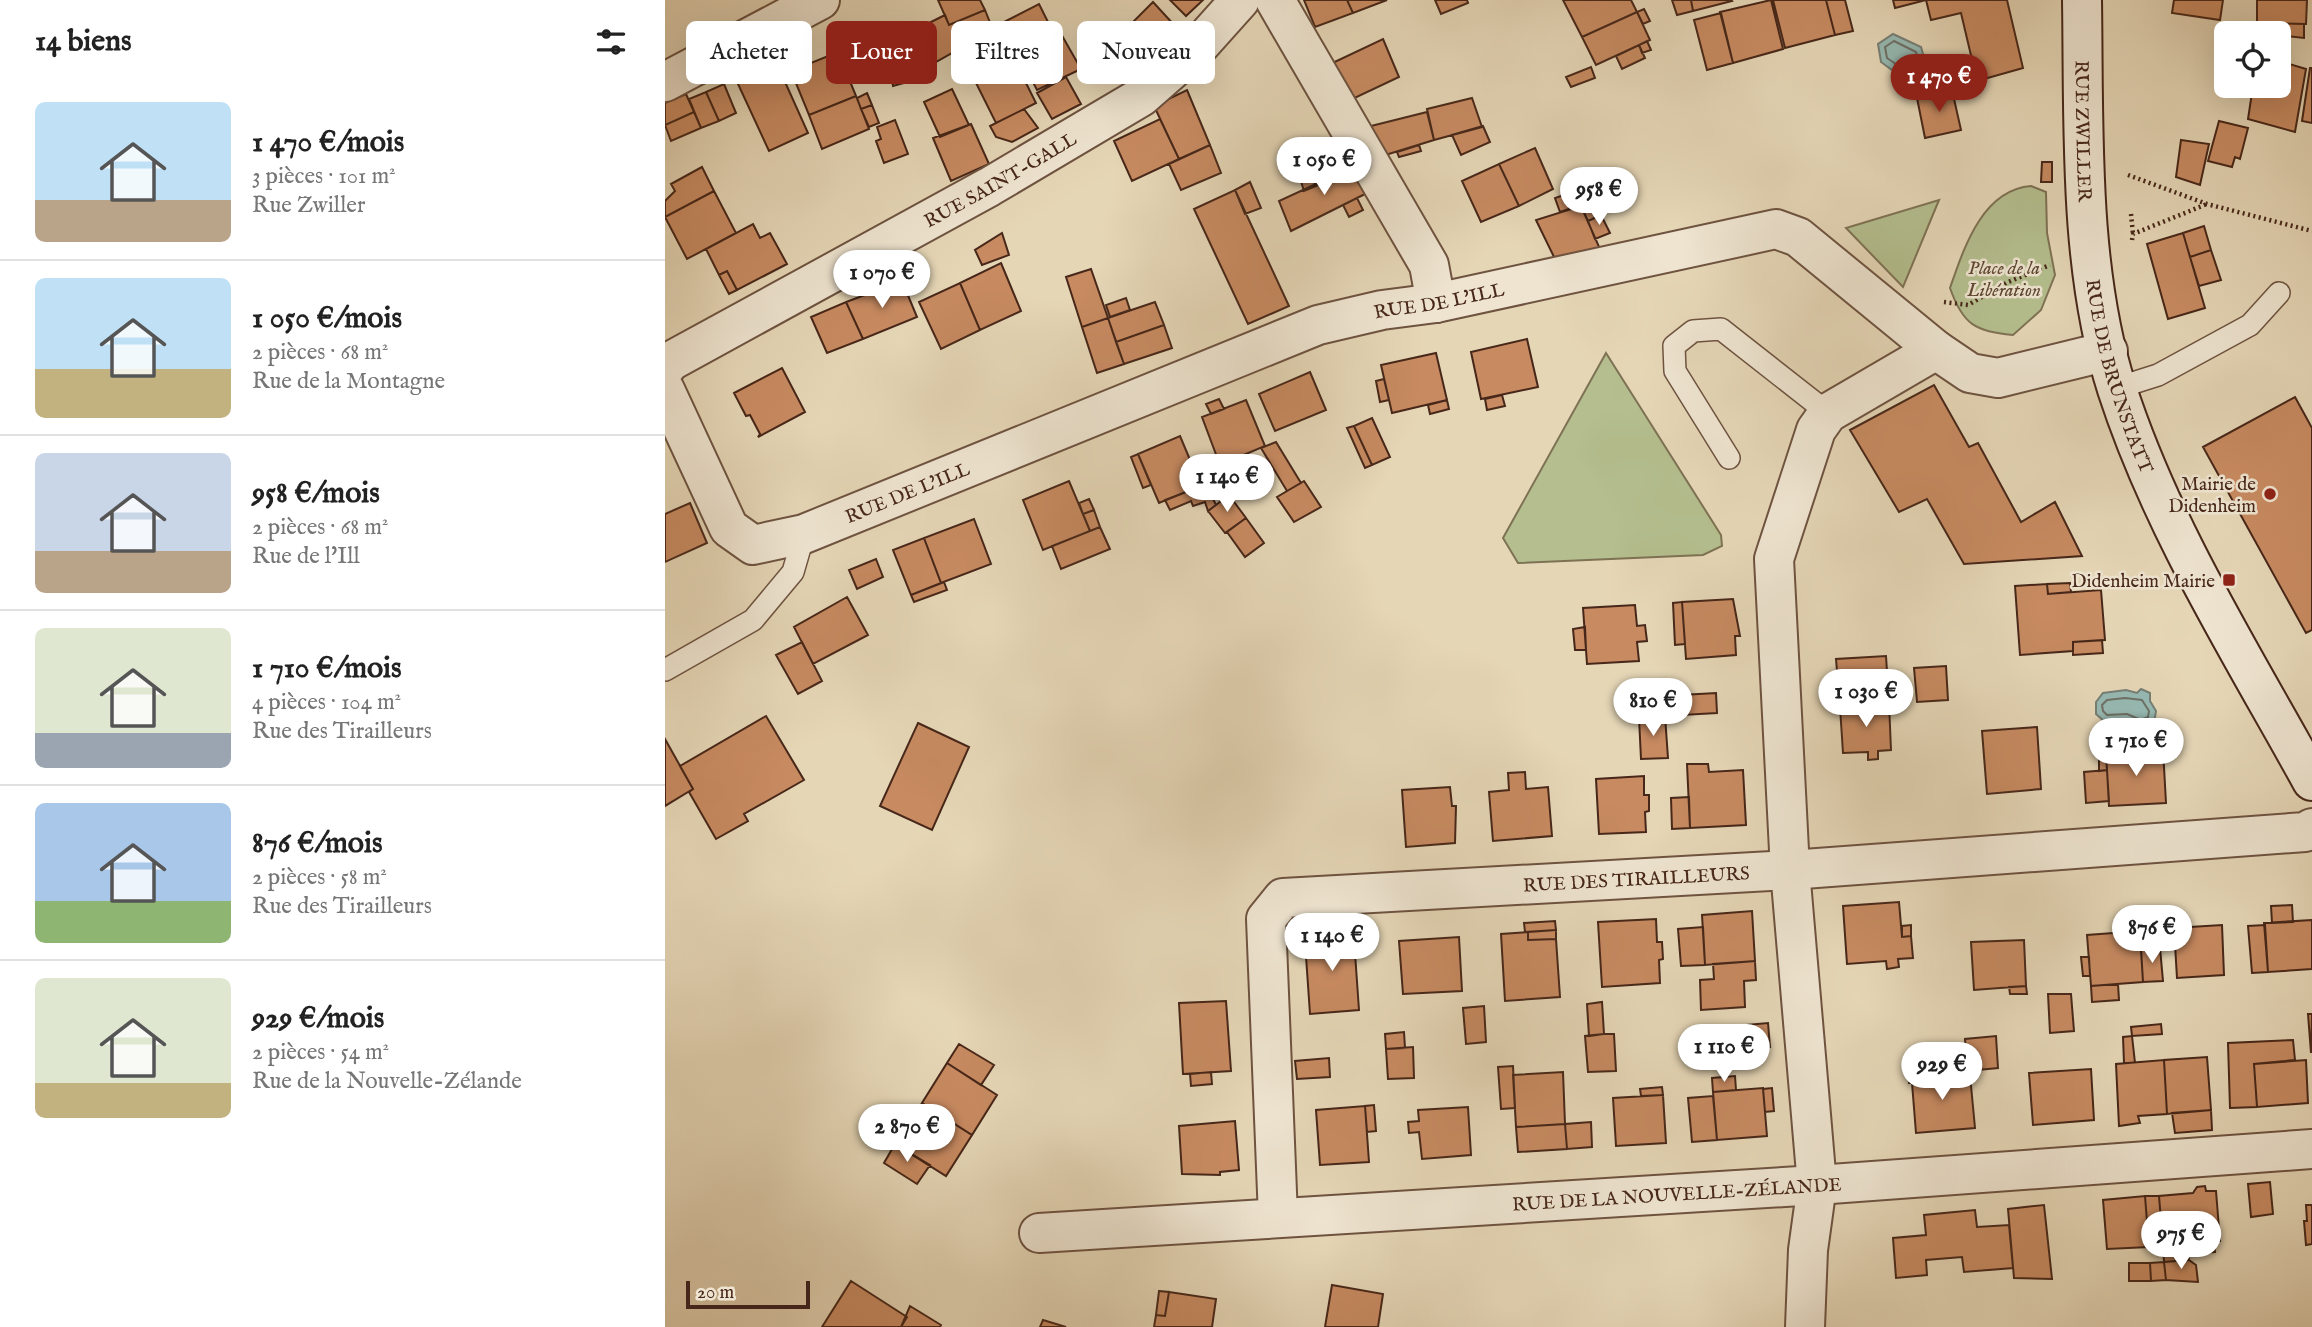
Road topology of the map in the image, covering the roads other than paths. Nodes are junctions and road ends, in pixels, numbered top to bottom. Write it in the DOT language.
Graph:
graph roads {
  1 [pos="820,0"];
  2 [pos="1240,0"];
  3 [pos="1275,0"];
  4 [pos="2082,0"];
  5 [pos="665,82"];
  6 [pos="2092,264"];
  7 [pos="2279,292"];
  8 [pos="1436,303"];
  9 [pos="1936,350"];
  10 [pos="2108,351"];
  11 [pos="665,368"];
  12 [pos="2117,388"];
  13 [pos="665,390"];
  14 [pos="1828,413"];
  15 [pos="1729,458"];
  16 [pos="804,534"];
  17 [pos="665,670"];
  18 [pos="2312,781"];
  19 [pos="2312,828"];
  20 [pos="1790,870"];
  21 [pos="2312,1149"];
  22 [pos="1817,1185"];
  23 [pos="1278,1217"];
  24 [pos="1039,1233"];
  25 [pos="1805,1327"];
  1 -- 5 [label="street"];
  2 -- 11 [label="street, RUE SAINT-GALL"];
  3 -- 8 [label="street"];
  4 -- 6 [label="street, RUE ZWILLER"];
  6 -- 10 [label="street, RUE DE BRUNSTATT"];
  7 -- 12 [label="lane"];
  8 -- 9 [label="street, RUE DE L'ILL"];
  8 -- 16 [label="street, RUE DE L'ILL"];
  9 -- 10 [label="street, RUE DE L'ILL"];
  9 -- 14 [label="street"];
  10 -- 12 [label="street, RUE DE BRUNSTATT"];
  12 -- 18 [label="street, RUE DE BRUNSTATT"];
  13 -- 16 [label="street, RUE DE L'ILL"];
  14 -- 15 [label="lane"];
  14 -- 20 [label="street"];
  16 -- 17 [label="lane"];
  19 -- 20 [label="street, RUE DES TIRAILLEURS"];
  20 -- 22 [label="street"];
  20 -- 23 [label="street, RUE DES TIRAILLEURS"];
  21 -- 22 [label="street, RUE DE LA NOUVELLE-ZÉLANDE"];
  22 -- 23 [label="street, RUE DE LA NOUVELLE-ZÉLANDE"];
  22 -- 25 [label="street"];
  23 -- 24 [label="street, RUE DE LA NOUVELLE-ZÉLANDE"];
}
